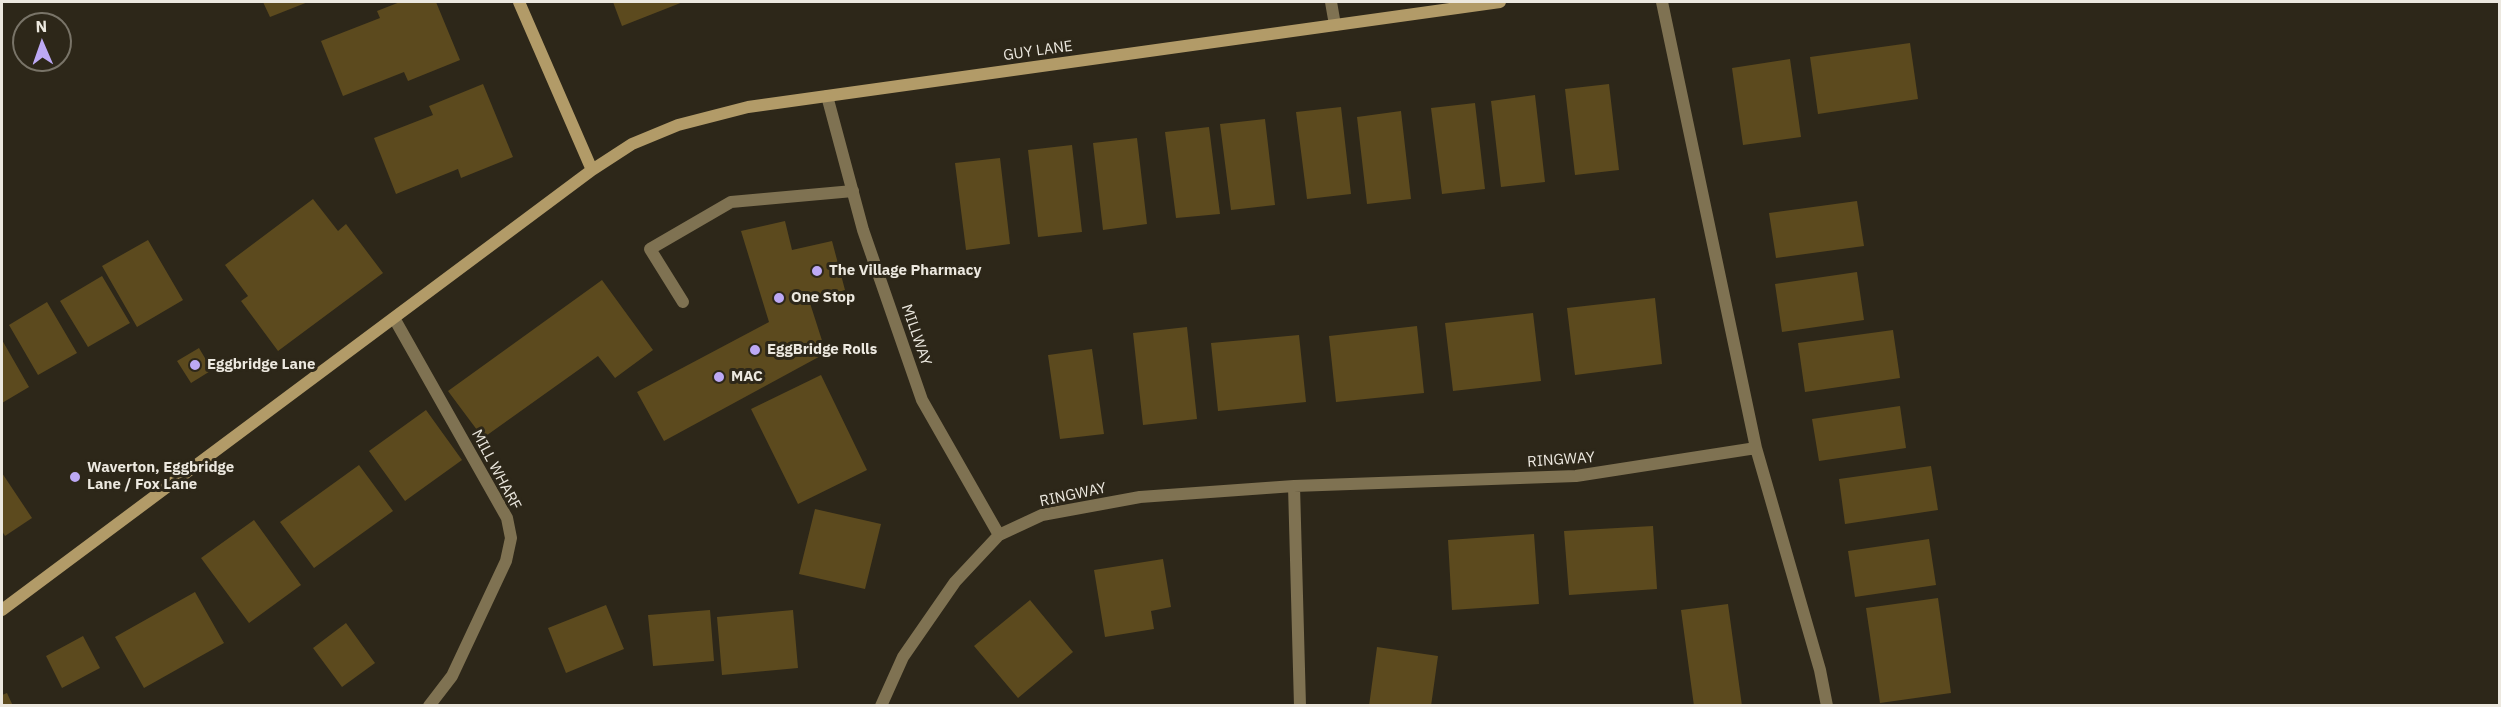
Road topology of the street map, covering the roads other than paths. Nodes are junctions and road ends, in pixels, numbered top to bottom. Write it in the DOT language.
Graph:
graph roads {
  1 [pos="519,2"];
  2 [pos="1331,2"];
  3 [pos="1500,2"];
  4 [pos="1662,2"];
  5 [pos="1335,25"];
  6 [pos="827,96"];
  7 [pos="592,170"];
  8 [pos="853,191"];
  9 [pos="683,302"];
  10 [pos="394,318"];
  11 [pos="1756,448"];
  12 [pos="1293,486"];
  13 [pos="999,535"];
  14 [pos="2,610"];
  15 [pos="429,705"];
  16 [pos="881,705"];
  17 [pos="1300,705"];
  18 [pos="1827,705"];
  1 -- 7 [label="street"];
  2 -- 5 [label="street"];
  3 -- 5 [label="street, GUY LANE"];
  4 -- 11 [label="street"];
  5 -- 6 [label="street, GUY LANE"];
  6 -- 7 [label="street, GUY LANE"];
  6 -- 8 [label="street, MILLWAY"];
  7 -- 10 [label="street"];
  8 -- 9 [label="street"];
  8 -- 13 [label="street, MILLWAY"];
  10 -- 14 [label="street"];
  10 -- 15 [label="street, MILL WHARF"];
  11 -- 12 [label="street, RINGWAY"];
  11 -- 18 [label="street"];
  12 -- 13 [label="street, RINGWAY"];
  12 -- 17 [label="street"];
  13 -- 16 [label="street, RINGWAY"];
}
